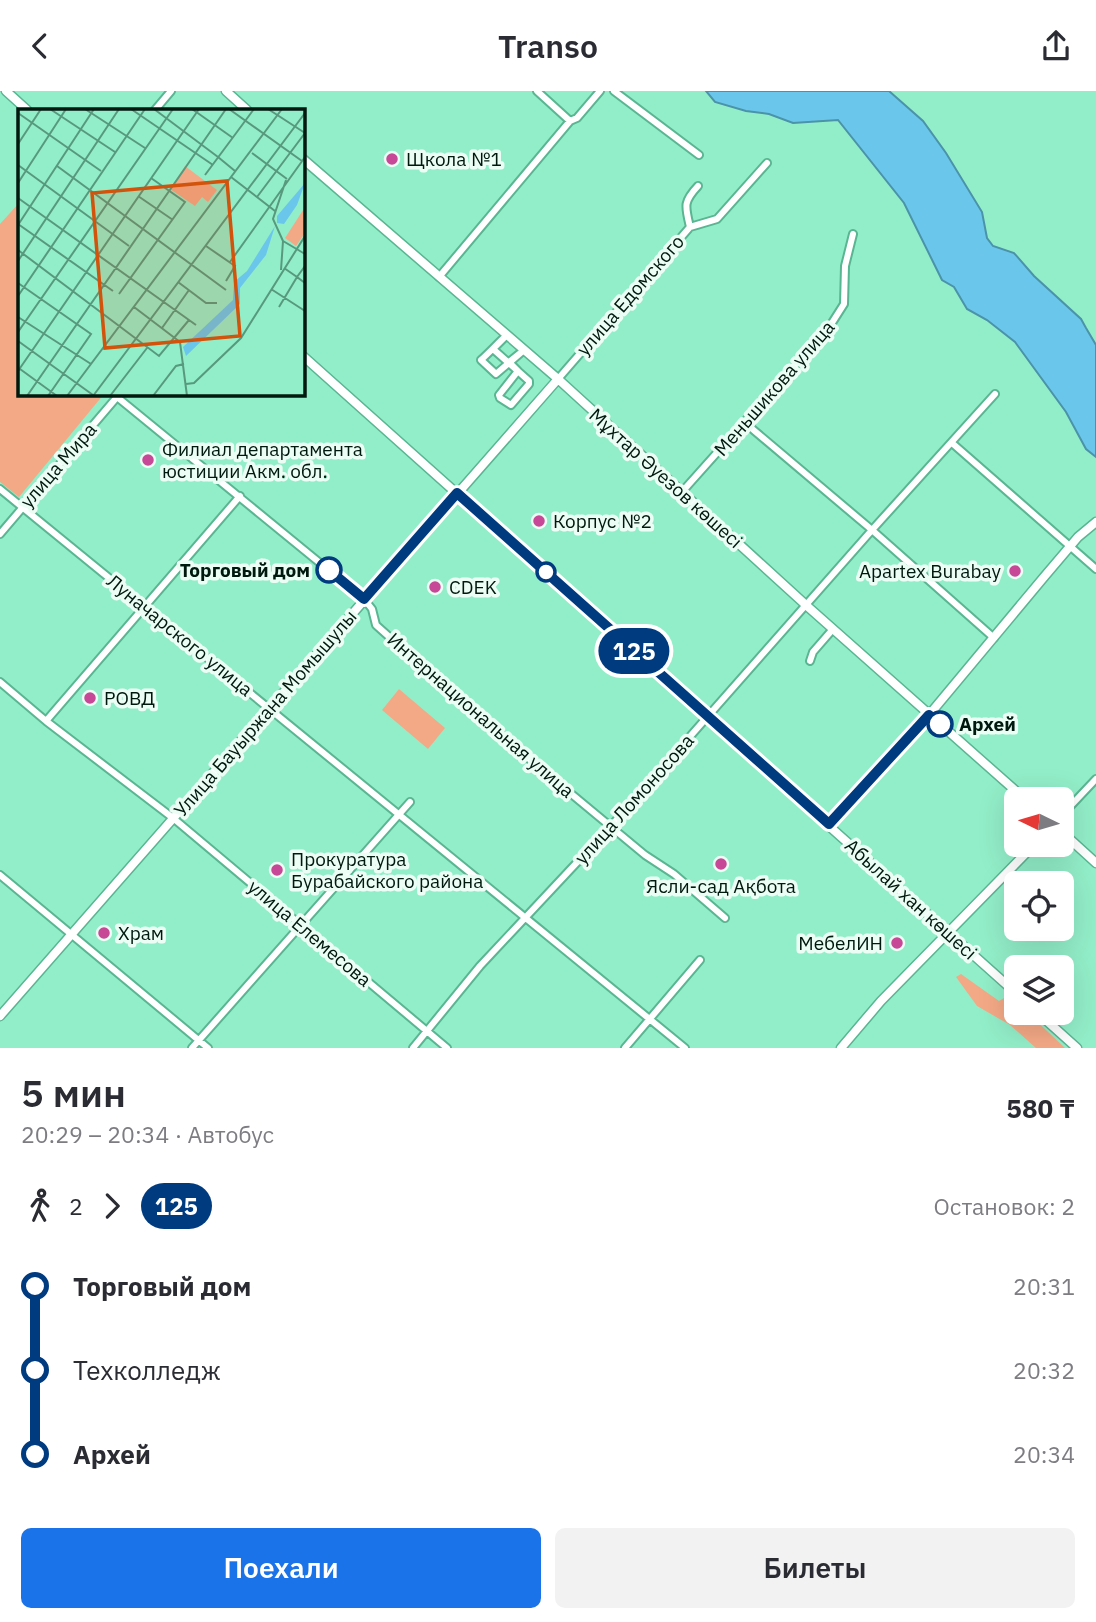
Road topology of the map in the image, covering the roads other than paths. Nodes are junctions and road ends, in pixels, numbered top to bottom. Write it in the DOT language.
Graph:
graph roads {
  1 [pos="6,91"];
  2 [pos="171,91"];
  3 [pos="226,91"];
  4 [pos="537,91"];
  5 [pos="600,91"];
  6 [pos="614,91"];
  7 [pos="26,109"];
  8 [pos="156,109"];
  9 [pos="246,109"];
  10 [pos="570,121"];
  11 [pos="699,155"];
  12 [pos="304,160"];
  13 [pos="767,163"];
  14 [pos="698,186"];
  15 [pos="690,227"];
  16 [pos="853,234"];
  17 [pos="439,277"];
  18 [pos="507,335"];
  19 [pos="493,349"];
  20 [pos="524,350"];
  21 [pos="304,357"];
  22 [pos="509,362"];
  23 [pos="518,371"];
  24 [pos="558,379"];
  25 [pos="995,394"];
  26 [pos="117,397"];
  27 [pos="744,422"];
  28 [pos="952,443"];
  29 [pos="0,489"];
  30 [pos="457,493"];
  31 [pos="681,493"];
  32 [pos="240,496"];
  33 [pos="22,506"];
  34 [pos="1096,521"];
  35 [pos="872,530"];
  36 [pos="0,534"];
  37 [pos="1070,546"];
  38 [pos="1096,569"];
  39 [pos="364,599"];
  40 [pos="807,606"];
  41 [pos="145,607"];
  42 [pos="833,629"];
  43 [pos="994,638"];
  44 [pos="810,661"];
  45 [pos="0,682"];
  46 [pos="268,707"];
  47 [pos="929,715"];
  48 [pos="708,716"];
  49 [pos="46,721"];
  50 [pos="1096,779"];
  51 [pos="1011,787"];
  52 [pos="411,802"];
  53 [pos="1074,802"];
  54 [pos="399,814"];
  55 [pos="173,818"];
  56 [pos="829,824"];
  57 [pos="612,825"];
  58 [pos="1074,843"];
  59 [pos="1023,857"];
  60 [pos="1096,863"];
  61 [pos="0,875"];
  62 [pos="526,917"];
  63 [pos="725,918"];
  64 [pos="302,925"];
  65 [pos="949,934"];
  66 [pos="70,935"];
  67 [pos="700,960"];
  68 [pos="1004,983"];
  69 [pos="0,1016"];
  70 [pos="651,1020"];
  71 [pos="1051,1025"];
  72 [pos="427,1032"];
  73 [pos="199,1040"];
  74 [pos="192,1048"];
  75 [pos="208,1048"];
  76 [pos="413,1048"];
  77 [pos="447,1048"];
  78 [pos="625,1048"];
  79 [pos="685,1048"];
  80 [pos="841,1048"];
  81 [pos="1077,1048"];
  1 -- 7 [label="street"];
  2 -- 8 [label="street"];
  3 -- 9 [label="street"];
  4 -- 10 [label="street"];
  5 -- 10 [label="street"];
  6 -- 11 [label="street"];
  10 -- 17 [label="street"];
  12 -- 17 [label="street, Мұхтар Әуезов көшесі"];
  13 -- 15 [label="street, улица Едомского"];
  14 -- 15 [label="street"];
  15 -- 24 [label="street, улица Едомского"];
  16 -- 27 [label="street, Меньшикова улица"];
  17 -- 18 [label="street, Мұхтар Әуезов көшесі"];
  18 -- 19 [label="street"];
  18 -- 20 [label="street, Мұхтар Әуезов көшесі"];
  19 -- 22 [label="street"];
  19 -- 22 [label="street"];
  20 -- 22 [label="street"];
  20 -- 24 [label="street, Мұхтар Әуезов көшесі"];
  21 -- 30 [label="street, Абылай хан көшесі"];
  22 -- 23 [label="street"];
  23 -- 23 [label="street"];
  24 -- 30 [label="street, Улица Бауыржана Момышулы"];
  24 -- 31 [label="street, Мұхтар Әуезов көшесі"];
  25 -- 28 [label="street, улица Ломоносова"];
  26 -- 32 [label="street, Интернациональная улица"];
  26 -- 33 [label="street, улица Мира"];
  27 -- 31 [label="street, Меньшикова улица"];
  27 -- 35 [label="street"];
  28 -- 35 [label="street, улица Ломоносова"];
  28 -- 37 [label="street"];
  29 -- 33 [label="street, Луначарского улица"];
  30 -- 39 [label="street, Улица Бауыржана Момышулы"];
  30 -- 48 [label="street, Абылай хан көшесі"];
  31 -- 40 [label="street, Мұхтар Әуезов көшесі"];
  32 -- 39 [label="street, Интернациональная улица"];
  32 -- 41 [label="street"];
  33 -- 36 [label="street, улица Мира"];
  33 -- 41 [label="street, Луначарского улица"];
  34 -- 37 [label="street"];
  35 -- 40 [label="street, улица Ломоносова"];
  35 -- 43 [label="street"];
  37 -- 38 [label="street"];
  37 -- 43 [label="street"];
  39 -- 46 [label="street, Улица Бауыржана Момышулы"];
  39 -- 57 [label="street, Интернациональная улица"];
  40 -- 42 [label="street, Мұхтар Әуезов көшесі"];
  40 -- 48 [label="street, улица Ломоносова"];
  41 -- 46 [label="street, Луначарского улица"];
  41 -- 49 [label="street"];
  42 -- 44 [label="street"];
  42 -- 47 [label="street, Мұхтар Әуезов көшесі"];
  43 -- 47 [label="street"];
  45 -- 49 [label="street, улица Елемесова"];
  46 -- 54 [label="street, Луначарского улица"];
  46 -- 55 [label="street, Улица Бауыржана Момышулы"];
  47 -- 51 [label="street, Мұхтар Әуезов көшесі"];
  47 -- 56 [label="street"];
  48 -- 56 [label="street, Абылай хан көшесі"];
  48 -- 57 [label="street, улица Ломоносова"];
  49 -- 55 [label="street, улица Елемесова"];
  50 -- 53 [label="street"];
  52 -- 54 [label="street"];
  54 -- 62 [label="street, Луначарского улица"];
  54 -- 64 [label="street"];
  55 -- 64 [label="street, улица Елемесова"];
  55 -- 66 [label="street, Улица Бауыржана Момышулы"];
  56 -- 65 [label="street, Абылай хан көшесі"];
  57 -- 62 [label="street, улица Ломоносова"];
  57 -- 63 [label="street, Интернациональная улица"];
  58 -- 60 [label="street"];
  59 -- 65 [label="street"];
  61 -- 66 [label="street"];
  62 -- 70 [label="street, Луначарского улица"];
  62 -- 72 [label="street, улица Ломоносова"];
  64 -- 72 [label="street, улица Елемесова"];
  64 -- 73 [label="street"];
  65 -- 68 [label="street, Абылай хан көшесі"];
  65 -- 80 [label="street"];
  66 -- 69 [label="street, Улица Бауыржана Момышулы"];
  66 -- 73 [label="street"];
  67 -- 70 [label="street"];
  70 -- 78 [label="street"];
  70 -- 79 [label="street, Луначарского улица"];
  71 -- 81 [label="street"];
  72 -- 76 [label="street, улица Ломоносова"];
  72 -- 77 [label="street, улица Елемесова"];
  73 -- 74 [label="street"];
  73 -- 75 [label="street"];
}
